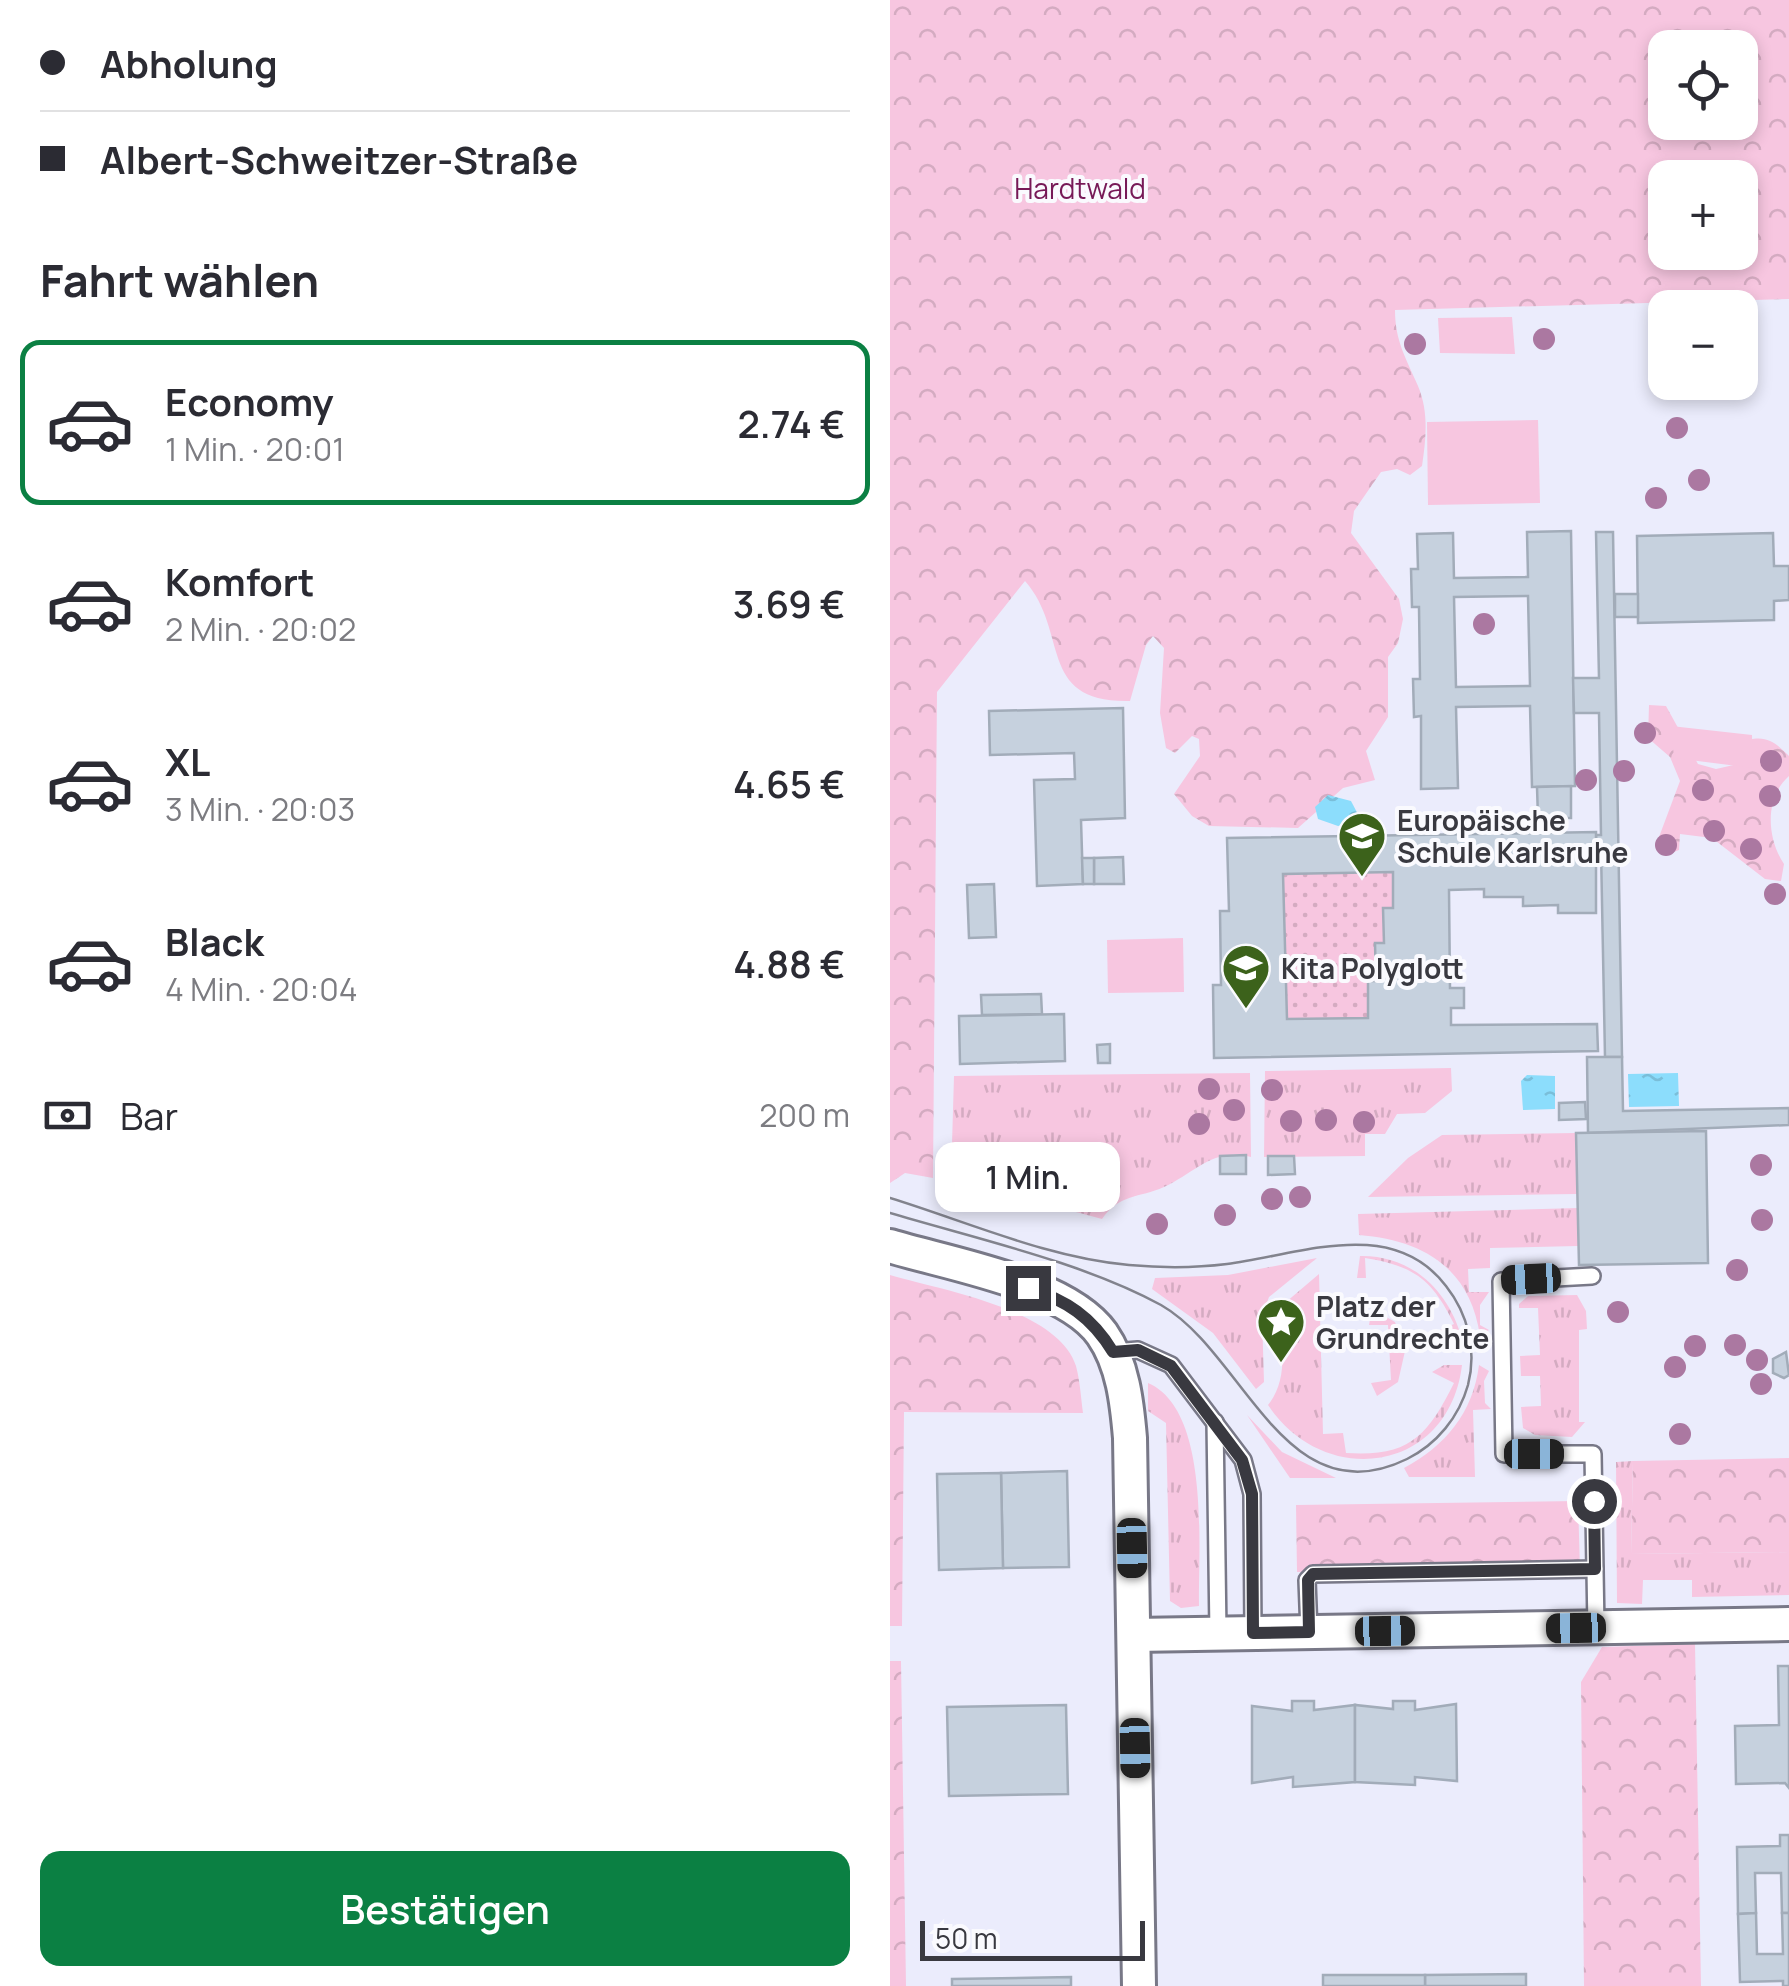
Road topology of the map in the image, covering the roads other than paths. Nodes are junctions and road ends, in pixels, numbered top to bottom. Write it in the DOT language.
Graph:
graph roads {
  1 [pos="890,1246"];
  2 [pos="1592,1276"];
  3 [pos="1113,1352"];
  4 [pos="1216,1422"];
  5 [pos="1595,1569"];
  6 [pos="1789,1624"];
  7 [pos="1596,1628"];
  8 [pos="1218,1632"];
  9 [pos="1309,1632"];
  10 [pos="1253,1633"];
  11 [pos="1134,1635"];
  12 [pos="1139,1986"];
  1 -- 3 [label="street"];
  2 -- 5 [label="lane"];
  3 -- 4 [label="lane"];
  3 -- 11 [label="street"];
  4 -- 8 [label="lane"];
  4 -- 10 [label="lane"];
  5 -- 7 [label="lane"];
  5 -- 9 [label="lane"];
  6 -- 7 [label="street"];
  7 -- 9 [label="street"];
  8 -- 10 [label="street"];
  8 -- 11 [label="street"];
  9 -- 10 [label="street"];
  11 -- 12 [label="street"];
}
